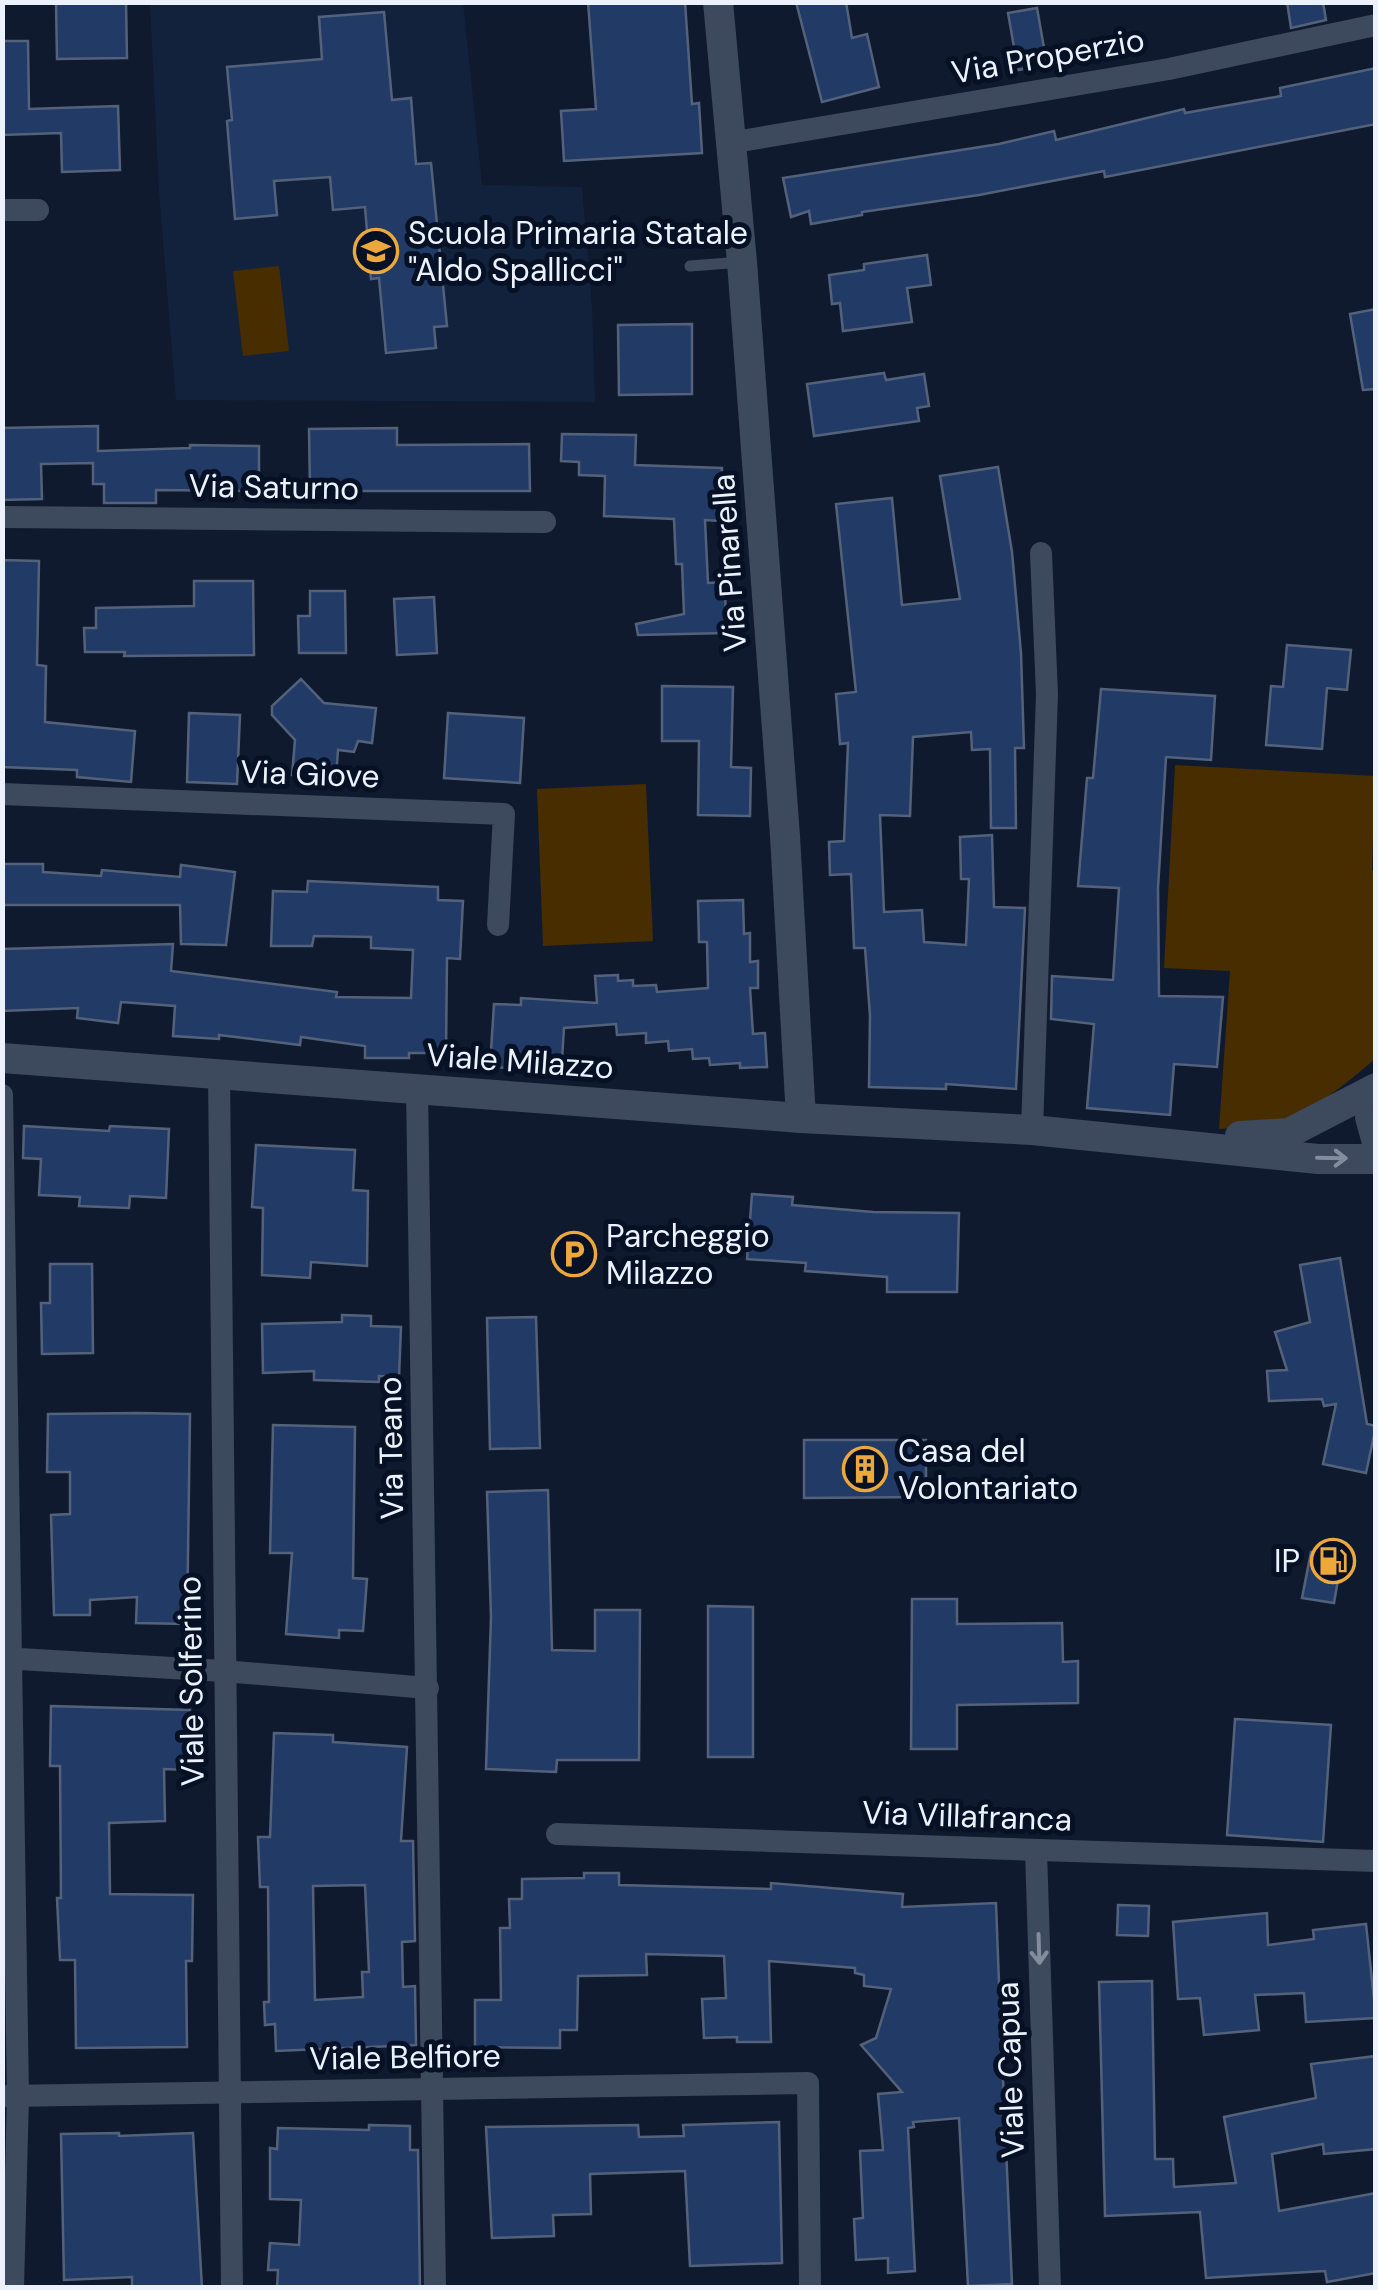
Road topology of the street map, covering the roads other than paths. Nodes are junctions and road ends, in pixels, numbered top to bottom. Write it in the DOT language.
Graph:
graph roads {
  1 [pos="718,2"];
  2 [pos="1376,25"];
  3 [pos="729,142"];
  4 [pos="2,210"];
  5 [pos="38,210"];
  6 [pos="742,262"];
  7 [pos="690,266"];
  8 [pos="2,517"];
  9 [pos="544,522"];
  10 [pos="1042,553"];
  11 [pos="2,794"];
  12 [pos="498,925"];
  13 [pos="2,1058"];
  14 [pos="219,1074"];
  15 [pos="417,1088"];
  16 [pos="1376,1090"];
  17 [pos="2,1095"];
  18 [pos="801,1118"];
  19 [pos="1032,1130"];
  20 [pos="1376,1138"];
  21 [pos="1165,1142"];
  22 [pos="1376,1159"];
  23 [pos="7,1658"];
  24 [pos="223,1670"];
  25 [pos="428,1688"];
  26 [pos="557,1834"];
  27 [pos="1036,1851"];
  28 [pos="1376,1862"];
  29 [pos="9,1904"];
  30 [pos="431,2089"];
  31 [pos="230,2092"];
  32 [pos="10,2096"];
  33 [pos="13,2288"];
  34 [pos="232,2288"];
  35 [pos="436,2288"];
  36 [pos="810,2288"];
  37 [pos="1050,2288"];
  1 -- 3 [label="street, Via Pinarella"];
  2 -- 3 [label="street, Via Properzio"];
  3 -- 6 [label="street, Via Pinarella"];
  4 -- 5 [label="street"];
  6 -- 7 [label="lane"];
  6 -- 18 [label="street, Via Pinarella"];
  8 -- 9 [label="street, Via Saturno"];
  10 -- 19 [label="street"];
  11 -- 12 [label="street, Via Giove"];
  13 -- 14 [label="street, Viale Milazzo"];
  14 -- 15 [label="street, Viale Milazzo"];
  14 -- 24 [label="street, Viale Solferino"];
  15 -- 18 [label="street, Viale Milazzo"];
  15 -- 25 [label="street, Via Teano"];
  16 -- 20 [label="street"];
  16 -- 21 [label="street, Viale Milazzo"];
  17 -- 23 [label="street"];
  18 -- 19 [label="street, Viale Milazzo"];
  19 -- 21 [label="street, Viale Milazzo"];
  21 -- 22 [label="street, Viale Milazzo, one-way"];
  23 -- 24 [label="street"];
  23 -- 29 [label="street"];
  24 -- 25 [label="street"];
  24 -- 31 [label="street, Viale Solferino"];
  25 -- 30 [label="street, Via Teano"];
  26 -- 27 [label="street, Via Villafranca"];
  27 -- 28 [label="street, Via Villafranca"];
  27 -- 37 [label="street, Viale Capua, one-way"];
  29 -- 32 [label="street"];
  30 -- 31 [label="street, Viale Belfiore"];
  30 -- 35 [label="street, Via Teano"];
  30 -- 36 [label="street, Viale Belfiore"];
  31 -- 32 [label="street, Viale Belfiore"];
  31 -- 34 [label="street, Viale Solferino"];
  32 -- 33 [label="street"];
}
